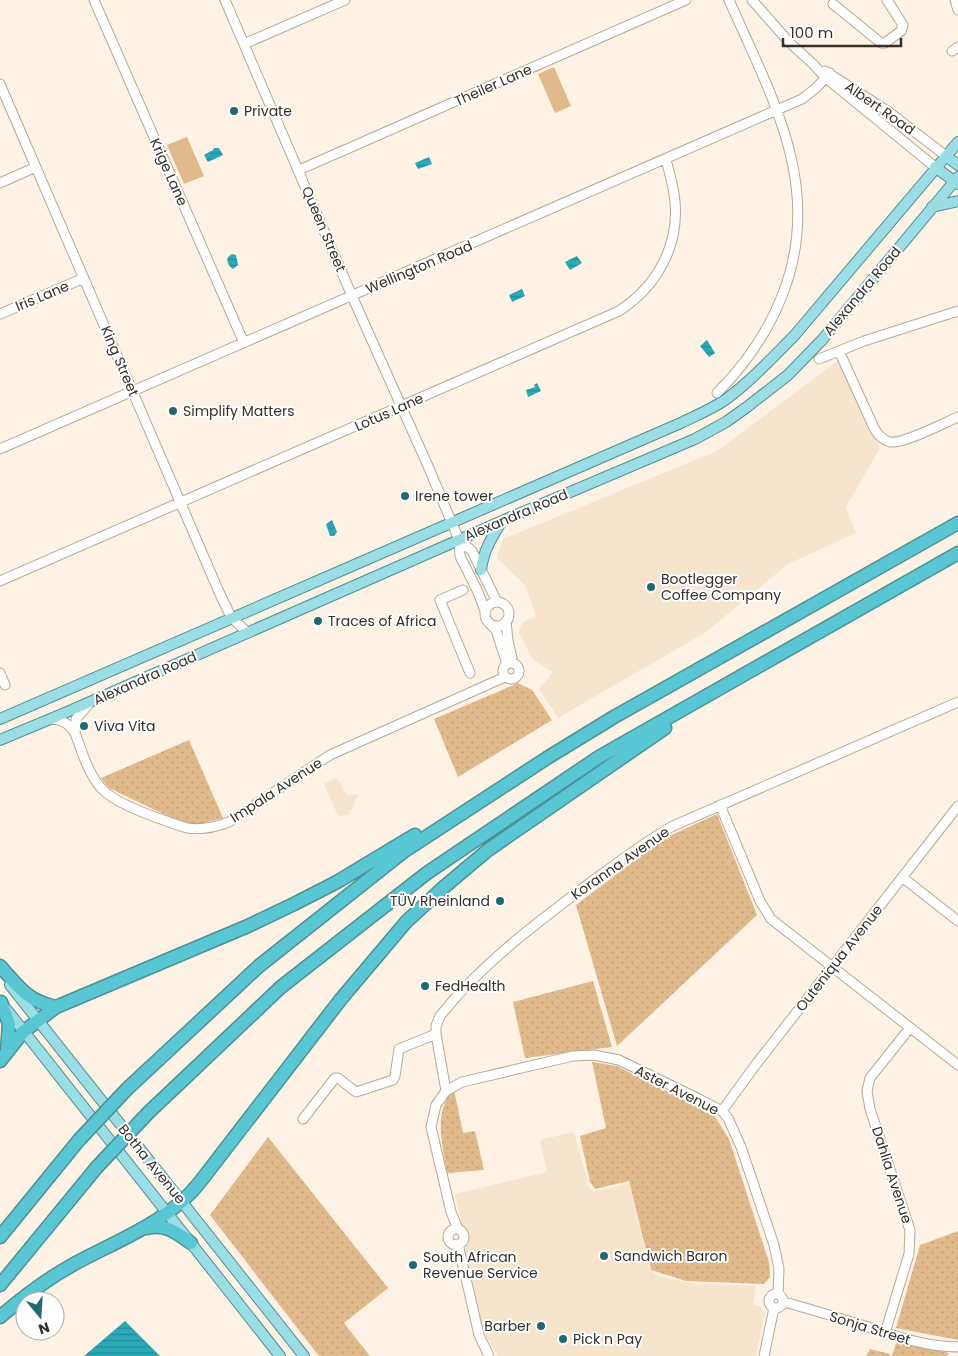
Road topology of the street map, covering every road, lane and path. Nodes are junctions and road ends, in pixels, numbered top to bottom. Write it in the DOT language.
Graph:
graph roads {
  1 [pos="94,0"];
  2 [pos="225,0"];
  3 [pos="345,0"];
  4 [pos="686,0"];
  5 [pos="729,0"];
  6 [pos="752,0"];
  7 [pos="887,0"];
  8 [pos="955,0"];
  9 [pos="833,4"];
  10 [pos="958,10"];
  11 [pos="244,44"];
  12 [pos="828,76"];
  13 [pos="0,84"];
  14 [pos="777,110"];
  15 [pos="958,142"];
  16 [pos="946,156"];
  17 [pos="666,160"];
  18 [pos="958,165"];
  19 [pos="36,167"];
  20 [pos="935,167"];
  21 [pos="299,170"];
  22 [pos="957,181"];
  23 [pos="0,183"];
  24 [pos="958,201"];
  25 [pos="931,208"];
  26 [pos="84,278"];
  27 [pos="352,296"];
  28 [pos="958,311"];
  29 [pos="0,314"];
  30 [pos="244,344"];
  31 [pos="839,351"];
  32 [pos="819,358"];
  33 [pos="132,392"];
  34 [pos="717,393"];
  35 [pos="402,406"];
  36 [pos="958,417"];
  37 [pos="0,449"];
  38 [pos="181,503"];
  39 [pos="502,521"];
  40 [pos="958,523"];
  41 [pos="452,524"];
  42 [pos="459,540"];
  43 [pos="958,553"];
  44 [pos="482,570"];
  45 [pos="0,582"];
  46 [pos="463,590"];
  47 [pos="497,602"];
  48 [pos="485,611"];
  49 [pos="232,617"];
  50 [pos="506,621"];
  51 [pos="490,624"];
  52 [pos="248,633"];
  53 [pos="511,664"];
  54 [pos="0,673"];
  55 [pos="470,673"];
  56 [pos="505,677"];
  57 [pos="738,679"];
  58 [pos="5,685"];
  59 [pos="91,702"];
  60 [pos="958,702"];
  61 [pos="0,719"];
  62 [pos="52,719"];
  63 [pos="75,733"];
  64 [pos="0,740"];
  65 [pos="547,758"];
  66 [pos="720,805"];
  67 [pos="958,806"];
  68 [pos="902,877"];
  69 [pos="958,921"];
  70 [pos="0,966"];
  71 [pos="832,968"];
  72 [pos="0,972"];
  73 [pos="0,1002"];
  74 [pos="56,1007"];
  75 [pos="38,1020"];
  76 [pos="909,1029"];
  77 [pos="23,1032"];
  78 [pos="436,1034"];
  79 [pos="4,1056"];
  80 [pos="958,1065"];
  81 [pos="446,1091"];
  82 [pos="722,1111"];
  83 [pos="303,1119"];
  84 [pos="183,1202"];
  85 [pos="166,1214"];
  86 [pos="135,1232"];
  87 [pos="0,1237"];
  88 [pos="192,1243"];
  89 [pos="0,1285"];
  90 [pos="778,1294"];
  91 [pos="784,1302"];
  92 [pos="774,1308"];
  93 [pos="0,1318"];
  94 [pos="885,1333"];
  95 [pos="958,1347"];
  96 [pos="280,1356"];
  97 [pos="304,1356"];
  98 [pos="489,1356"];
  99 [pos="764,1356"];
  1 -- 30 [label="street, Krige Lane"];
  2 -- 11 [label="street, Queen Street"];
  3 -- 11 [label="street"];
  4 -- 21 [label="street, Theiler Lane"];
  5 -- 14 [label="street"];
  6 -- 12 [label="street, Albert Road"];
  7 -- 9 [label="street"];
  8 -- 10 [label="street"];
  11 -- 21 [label="street, Queen Street"];
  12 -- 14 [label="street, Wellington Road"];
  12 -- 16 [label="street, Albert Road"];
  12 -- 20 [label="street, Albert Road"];
  13 -- 19 [label="street, King Street"];
  14 -- 17 [label="street, Wellington Road"];
  14 -- 34 [label="street"];
  15 -- 16 [label="main road, Alexandra Road"];
  16 -- 18 [label="main road"];
  16 -- 20 [label="main road, Alexandra Road"];
  17 -- 27 [label="street, Wellington Road"];
  17 -- 35 [label="street, Lotus Lane"];
  19 -- 23 [label="street"];
  19 -- 26 [label="street, King Street"];
  20 -- 22 [label="main road"];
  20 -- 41 [label="main road, Alexandra Road"];
  21 -- 27 [label="street, Queen Street"];
  22 -- 25 [label="main road, Alexandra Road"];
  24 -- 25 [label="main road"];
  25 -- 39 [label="main road, Alexandra Road"];
  26 -- 29 [label="street, Iris Lane"];
  26 -- 33 [label="street, King Street"];
  27 -- 30 [label="street, Wellington Road"];
  27 -- 35 [label="street, Queen Street"];
  28 -- 31 [label="street, Alexandra Road"];
  30 -- 33 [label="street, Wellington Road"];
  31 -- 32 [label="street, Alexandra Road"];
  31 -- 36 [label="street"];
  33 -- 37 [label="street, Wellington Road"];
  33 -- 38 [label="street, King Street"];
  35 -- 38 [label="street, Lotus Lane"];
  35 -- 41 [label="street, Queen Street"];
  38 -- 45 [label="street, Lotus Lane"];
  38 -- 49 [label="street, King Street"];
  39 -- 42 [label="main road, Alexandra Road"];
  39 -- 44 [label="main road"];
  40 -- 65 [label="highway"];
  41 -- 42 [label="street, Queen Street"];
  41 -- 49 [label="main road, Alexandra Road"];
  42 -- 44 [label="street"];
  42 -- 48 [label="street"];
  42 -- 52 [label="main road, Alexandra Road"];
  43 -- 57 [label="highway"];
  44 -- 47 [label="street"];
  46 -- 55 [label="street"];
  47 -- 48 [label="street"];
  47 -- 50 [label="street"];
  48 -- 51 [label="street"];
  49 -- 52 [label="street, King Street"];
  49 -- 61 [label="main road, Alexandra Road"];
  50 -- 51 [label="street"];
  50 -- 53 [label="street"];
  51 -- 53 [label="street"];
  52 -- 59 [label="main road, Alexandra Road"];
  53 -- 56 [label="street"];
  53 -- 56 [label="street"];
  54 -- 58 [label="street"];
  56 -- 63 [label="street, Impala Avenue"];
  57 -- 84 [label="highway"];
  57 -- 89 [label="highway, bridge"];
  59 -- 62 [label="main road, Alexandra Road"];
  59 -- 63 [label="street"];
  60 -- 66 [label="street, Koranna Avenue"];
  62 -- 63 [label="street"];
  62 -- 64 [label="main road, Alexandra Road"];
  65 -- 74 [label="highway"];
  65 -- 87 [label="highway, bridge"];
  66 -- 71 [label="street"];
  66 -- 78 [label="street, Koranna Avenue"];
  67 -- 68 [label="street, Outeniqua Avenue"];
  68 -- 69 [label="street"];
  68 -- 71 [label="street, Outeniqua Avenue"];
  70 -- 74 [label="highway"];
  71 -- 76 [label="street"];
  71 -- 82 [label="street, Outeniqua Avenue"];
  72 -- 75 [label="main road, Botha Avenue"];
  73 -- 77 [label="main road, Botha Avenue"];
  73 -- 79 [label="highway"];
  74 -- 75 [label="highway"];
  75 -- 77 [label="highway"];
  75 -- 84 [label="main road, Botha Avenue"];
  76 -- 80 [label="street"];
  76 -- 94 [label="street, Dahlia Avenue"];
  77 -- 79 [label="highway"];
  77 -- 85 [label="main road, Botha Avenue"];
  78 -- 81 [label="street, Koranna Avenue"];
  78 -- 83 [label="street"];
  81 -- 82 [label="street, Aster Avenue"];
  81 -- 98 [label="street"];
  82 -- 90 [label="street, Aster Avenue"];
  84 -- 85 [label="highway"];
  84 -- 97 [label="main road, Botha Avenue"];
  85 -- 86 [label="highway"];
  85 -- 88 [label="main road, Botha Avenue"];
  86 -- 88 [label="highway"];
  86 -- 93 [label="highway"];
  88 -- 96 [label="main road, Botha Avenue"];
  90 -- 91 [label="street"];
  90 -- 92 [label="street"];
  91 -- 92 [label="street"];
  91 -- 94 [label="street, Sonja Street"];
  92 -- 99 [label="street"];
  94 -- 95 [label="street, Sonja Street"];
}
